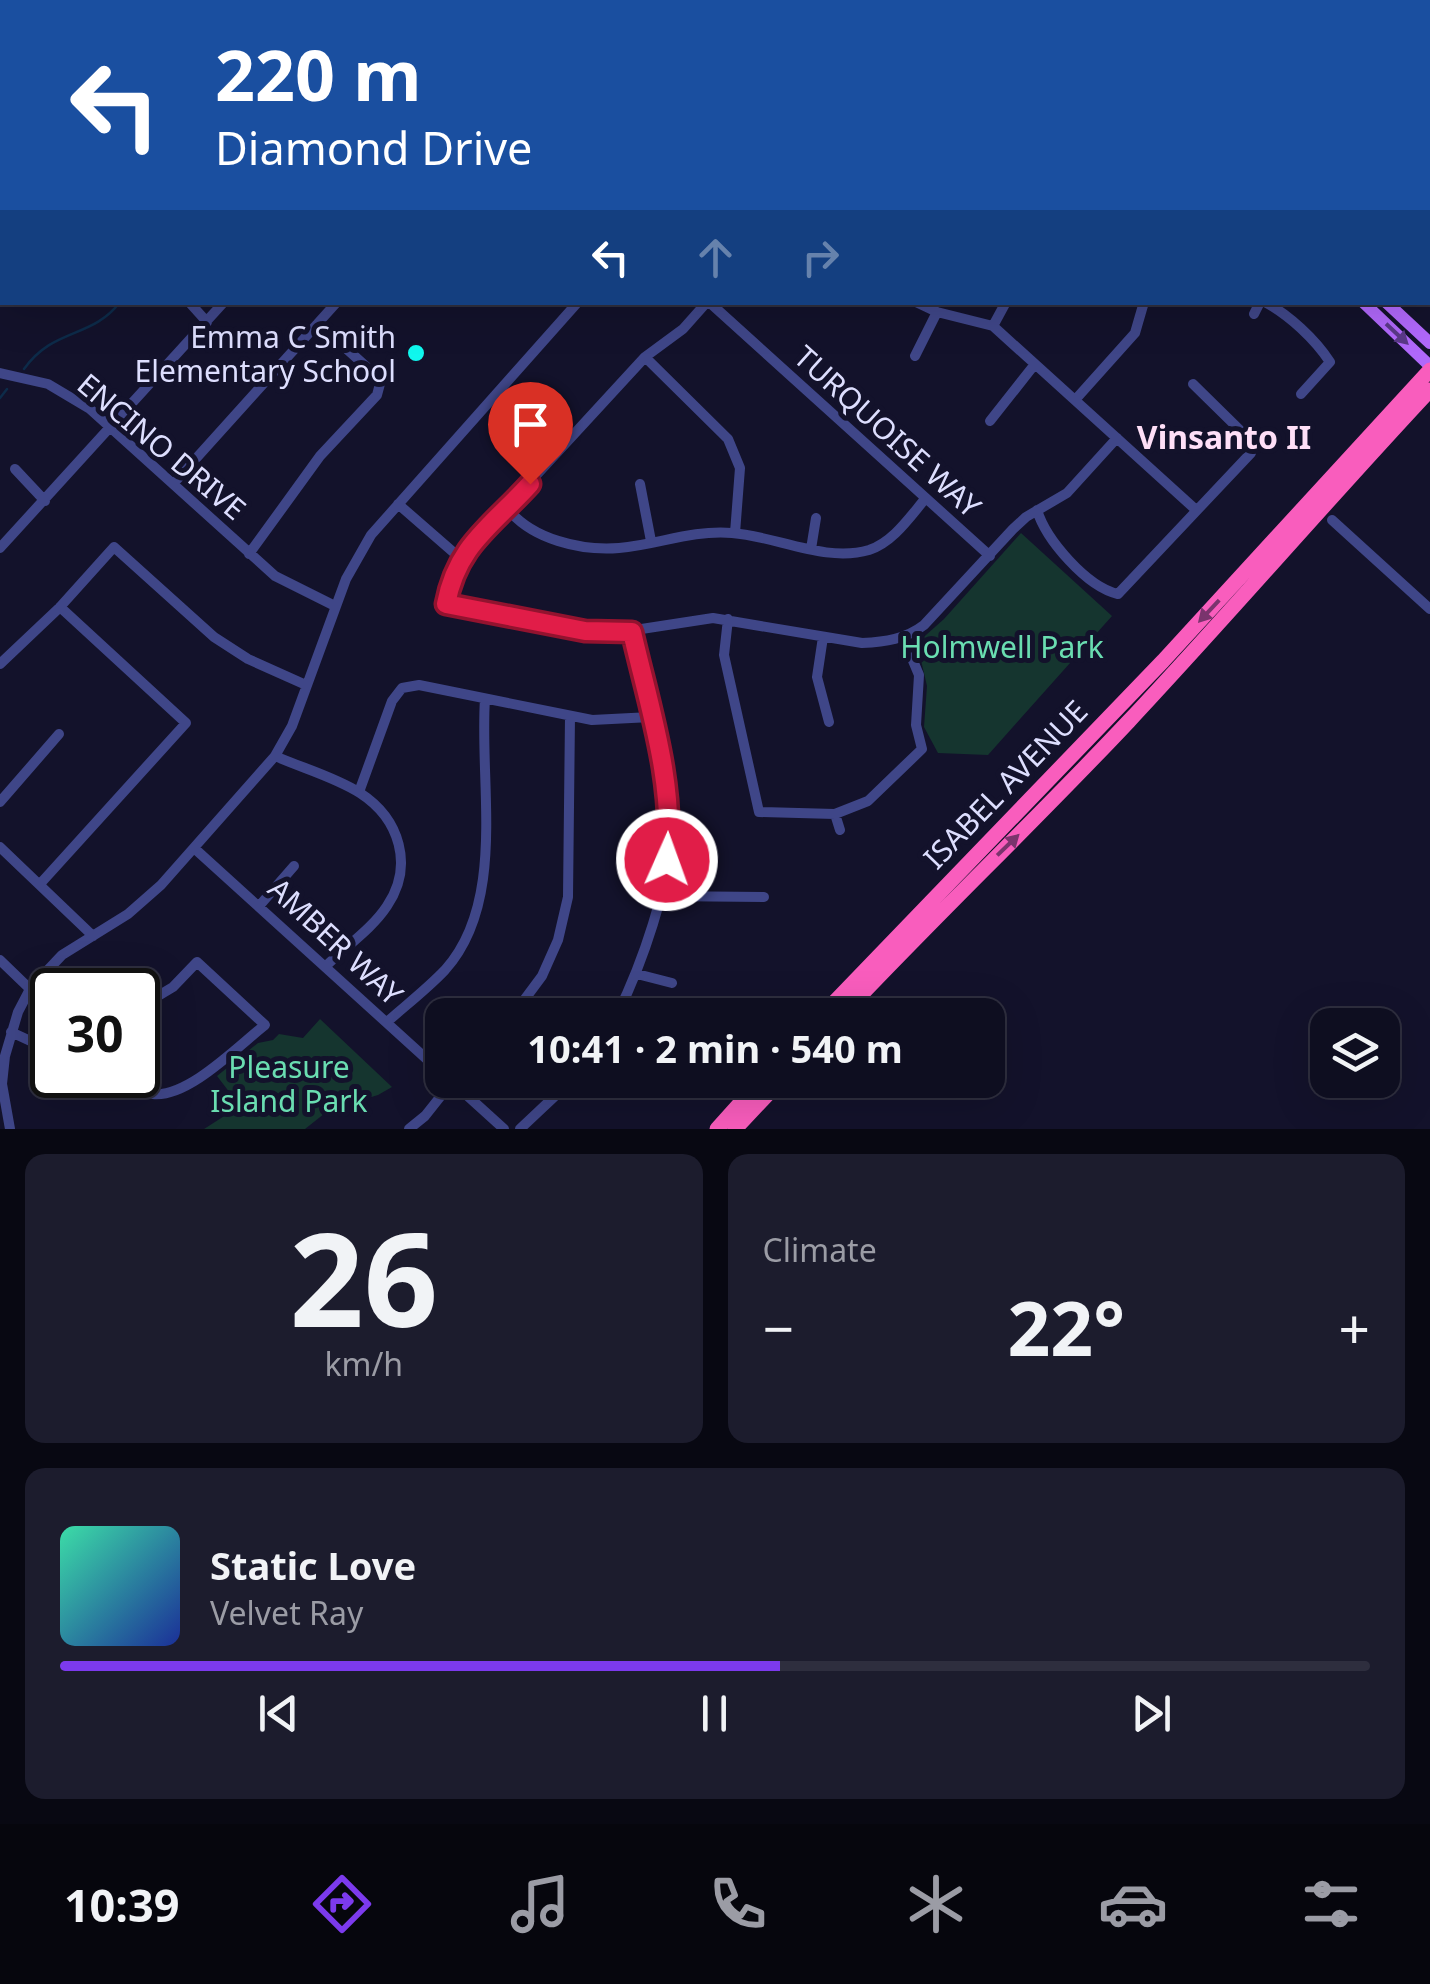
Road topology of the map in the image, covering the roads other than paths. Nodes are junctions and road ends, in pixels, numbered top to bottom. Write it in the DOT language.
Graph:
graph roads {
  1 [pos="192,305"];
  2 [pos="221,305"];
  3 [pos="334,305"];
  4 [pos="575,305"];
  5 [pos="705,305"];
  6 [pos="711,305"];
  7 [pos="922,305"];
  8 [pos="1004,305"];
  9 [pos="1143,305"];
  10 [pos="1260,305"];
  11 [pos="1266,305"];
  12 [pos="1366,305"];
  13 [pos="1389,305"];
  14 [pos="937,312"];
  15 [pos="1254,314"];
  16 [pos="207,322"];
  17 [pos="318,323"];
  18 [pos="993,326"];
  19 [pos="1430,344"];
  20 [pos="645,356"];
  21 [pos="916,356"];
  22 [pos="1035,364"];
  23 [pos="1430,368"];
  24 [pos="0,373"];
  25 [pos="1193,384"];
  26 [pos="1430,390"];
  27 [pos="1300,394"];
  28 [pos="1075,400"];
  29 [pos="990,421"];
  30 [pos="110,426"];
  31 [pos="1118,438"];
  32 [pos="15,468"];
  33 [pos="173,484"];
  34 [pos="640,484"];
  35 [pos="925,499"];
  36 [pos="45,500"];
  37 [pos="398,504"];
  38 [pos="508,509"];
  39 [pos="1195,509"];
  40 [pos="1038,510"];
  41 [pos="816,518"];
  42 [pos="1332,520"];
  43 [pos="735,533"];
  44 [pos="650,541"];
  45 [pos="0,548"];
  46 [pos="812,549"];
  47 [pos="249,554"];
  48 [pos="990,556"];
  49 [pos="460,558"];
  50 [pos="335,606"];
  51 [pos="60,607"];
  52 [pos="1430,609"];
  53 [pos="728,619"];
  54 [pos="632,632"];
  55 [pos="823,636"];
  56 [pos="904,637"];
  57 [pos="0,664"];
  58 [pos="306,686"];
  59 [pos="485,699"];
  60 [pos="570,716"];
  61 [pos="651,717"];
  62 [pos="829,722"];
  63 [pos="59,734"];
  64 [pos="275,756"];
  65 [pos="359,792"];
  66 [pos="0,802"];
  67 [pos="836,814"];
  68 [pos="840,830"];
  69 [pos="0,847"];
  70 [pos="194,848"];
  71 [pos="294,866"];
  72 [pos="40,884"];
  73 [pos="660,896"];
  74 [pos="764,897"];
  75 [pos="260,904"];
  76 [pos="93,936"];
  77 [pos="0,960"];
  78 [pos="326,966"];
  79 [pos="50,968"];
  80 [pos="637,974"];
  81 [pos="672,984"];
  82 [pos="30,989"];
  83 [pos="160,995"];
  84 [pos="526,998"];
  85 [pos="626,998"];
  86 [pos="838,998"];
  87 [pos="858,998"];
  88 [pos="386,1022"];
  89 [pos="11,1032"];
  90 [pos="30,1041"];
  91 [pos="425,1057"];
  92 [pos="1,1084"];
  93 [pos="160,1094"];
  94 [pos="436,1098"];
  95 [pos="470,1098"];
  96 [pos="553,1098"];
  97 [pos="746,1098"];
  98 [pos="764,1098"];
  99 [pos="10,1129"];
  100 [pos="409,1129"];
  101 [pos="504,1129"];
  102 [pos="520,1129"];
  103 [pos="718,1129"];
  104 [pos="735,1129"];
  1 -- 16 [label="street"];
  2 -- 16 [label="street"];
  3 -- 17 [label="street"];
  4 -- 37 [label="street"];
  5 -- 20 [label="street"];
  6 -- 35 [label="street, TURQUOISE WAY"];
  7 -- 14 [label="street"];
  8 -- 18 [label="street"];
  9 -- 28 [label="street"];
  10 -- 15 [label="street"];
  11 -- 27 [label="street"];
  12 -- 23 [label="main road, one-way"];
  13 -- 19 [label="main road"];
  14 -- 18 [label="street"];
  14 -- 21 [label="street"];
  16 -- 30 [label="street"];
  17 -- 33 [label="street"];
  17 -- 47 [label="street"];
  18 -- 22 [label="street"];
  20 -- 38 [label="street"];
  20 -- 43 [label="street"];
  22 -- 28 [label="street"];
  22 -- 29 [label="street"];
  23 -- 86 [label="highway, ISABEL AVENUE, one-way"];
  24 -- 30 [label="street, ENCINO DRIVE"];
  25 -- 39 [label="street"];
  87 -- 26 [label="highway, ISABEL AVENUE, one-way"];
  28 -- 31 [label="street"];
  30 -- 33 [label="street, ENCINO DRIVE"];
  30 -- 36 [label="street"];
  31 -- 39 [label="street"];
  31 -- 40 [label="street"];
  32 -- 36 [label="street"];
  33 -- 47 [label="street, ENCINO DRIVE"];
  34 -- 44 [label="street"];
  35 -- 46 [label="street"];
  35 -- 48 [label="street, TURQUOISE WAY"];
  36 -- 45 [label="street"];
  37 -- 49 [label="street"];
  37 -- 50 [label="street"];
  38 -- 44 [label="street"];
  38 -- 49 [label="street"];
  39 -- 40 [label="street"];
  40 -- 48 [label="street"];
  41 -- 46 [label="street"];
  42 -- 52 [label="street"];
  43 -- 44 [label="street"];
  43 -- 46 [label="street"];
  47 -- 50 [label="street, ENCINO DRIVE"];
  48 -- 56 [label="street"];
  49 -- 54 [label="street"];
  50 -- 58 [label="street"];
  51 -- 57 [label="street"];
  51 -- 58 [label="street"];
  51 -- 72 [label="street"];
  53 -- 54 [label="street"];
  53 -- 55 [label="street"];
  53 -- 67 [label="street"];
  54 -- 61 [label="street"];
  55 -- 56 [label="street"];
  55 -- 62 [label="street"];
  56 -- 67 [label="street"];
  58 -- 64 [label="street"];
  59 -- 60 [label="street"];
  59 -- 65 [label="street"];
  59 -- 88 [label="street"];
  60 -- 61 [label="street"];
  60 -- 84 [label="street"];
  61 -- 73 [label="street"];
  63 -- 66 [label="street"];
  64 -- 65 [label="street"];
  64 -- 70 [label="street"];
  65 -- 78 [label="street"];
  67 -- 68 [label="street"];
  69 -- 72 [label="street"];
  70 -- 75 [label="street, AMBER WAY"];
  70 -- 76 [label="street"];
  71 -- 75 [label="street"];
  72 -- 76 [label="street"];
  73 -- 74 [label="street"];
  73 -- 80 [label="street"];
  75 -- 78 [label="street, AMBER WAY"];
  76 -- 79 [label="street"];
  77 -- 82 [label="street"];
  78 -- 88 [label="street, AMBER WAY"];
  80 -- 81 [label="street"];
  80 -- 85 [label="street"];
  82 -- 89 [label="street"];
  83 -- 93 [label="street"];
  88 -- 91 [label="street, AMBER WAY"];
  89 -- 90 [label="street"];
  89 -- 92 [label="street"];
  92 -- 99 [label="street"];
  94 -- 100 [label="street"];
  95 -- 101 [label="street, AMBER WAY"];
  96 -- 102 [label="street"];
  97 -- 103 [label="highway"];
  98 -- 104 [label="highway"];
}
